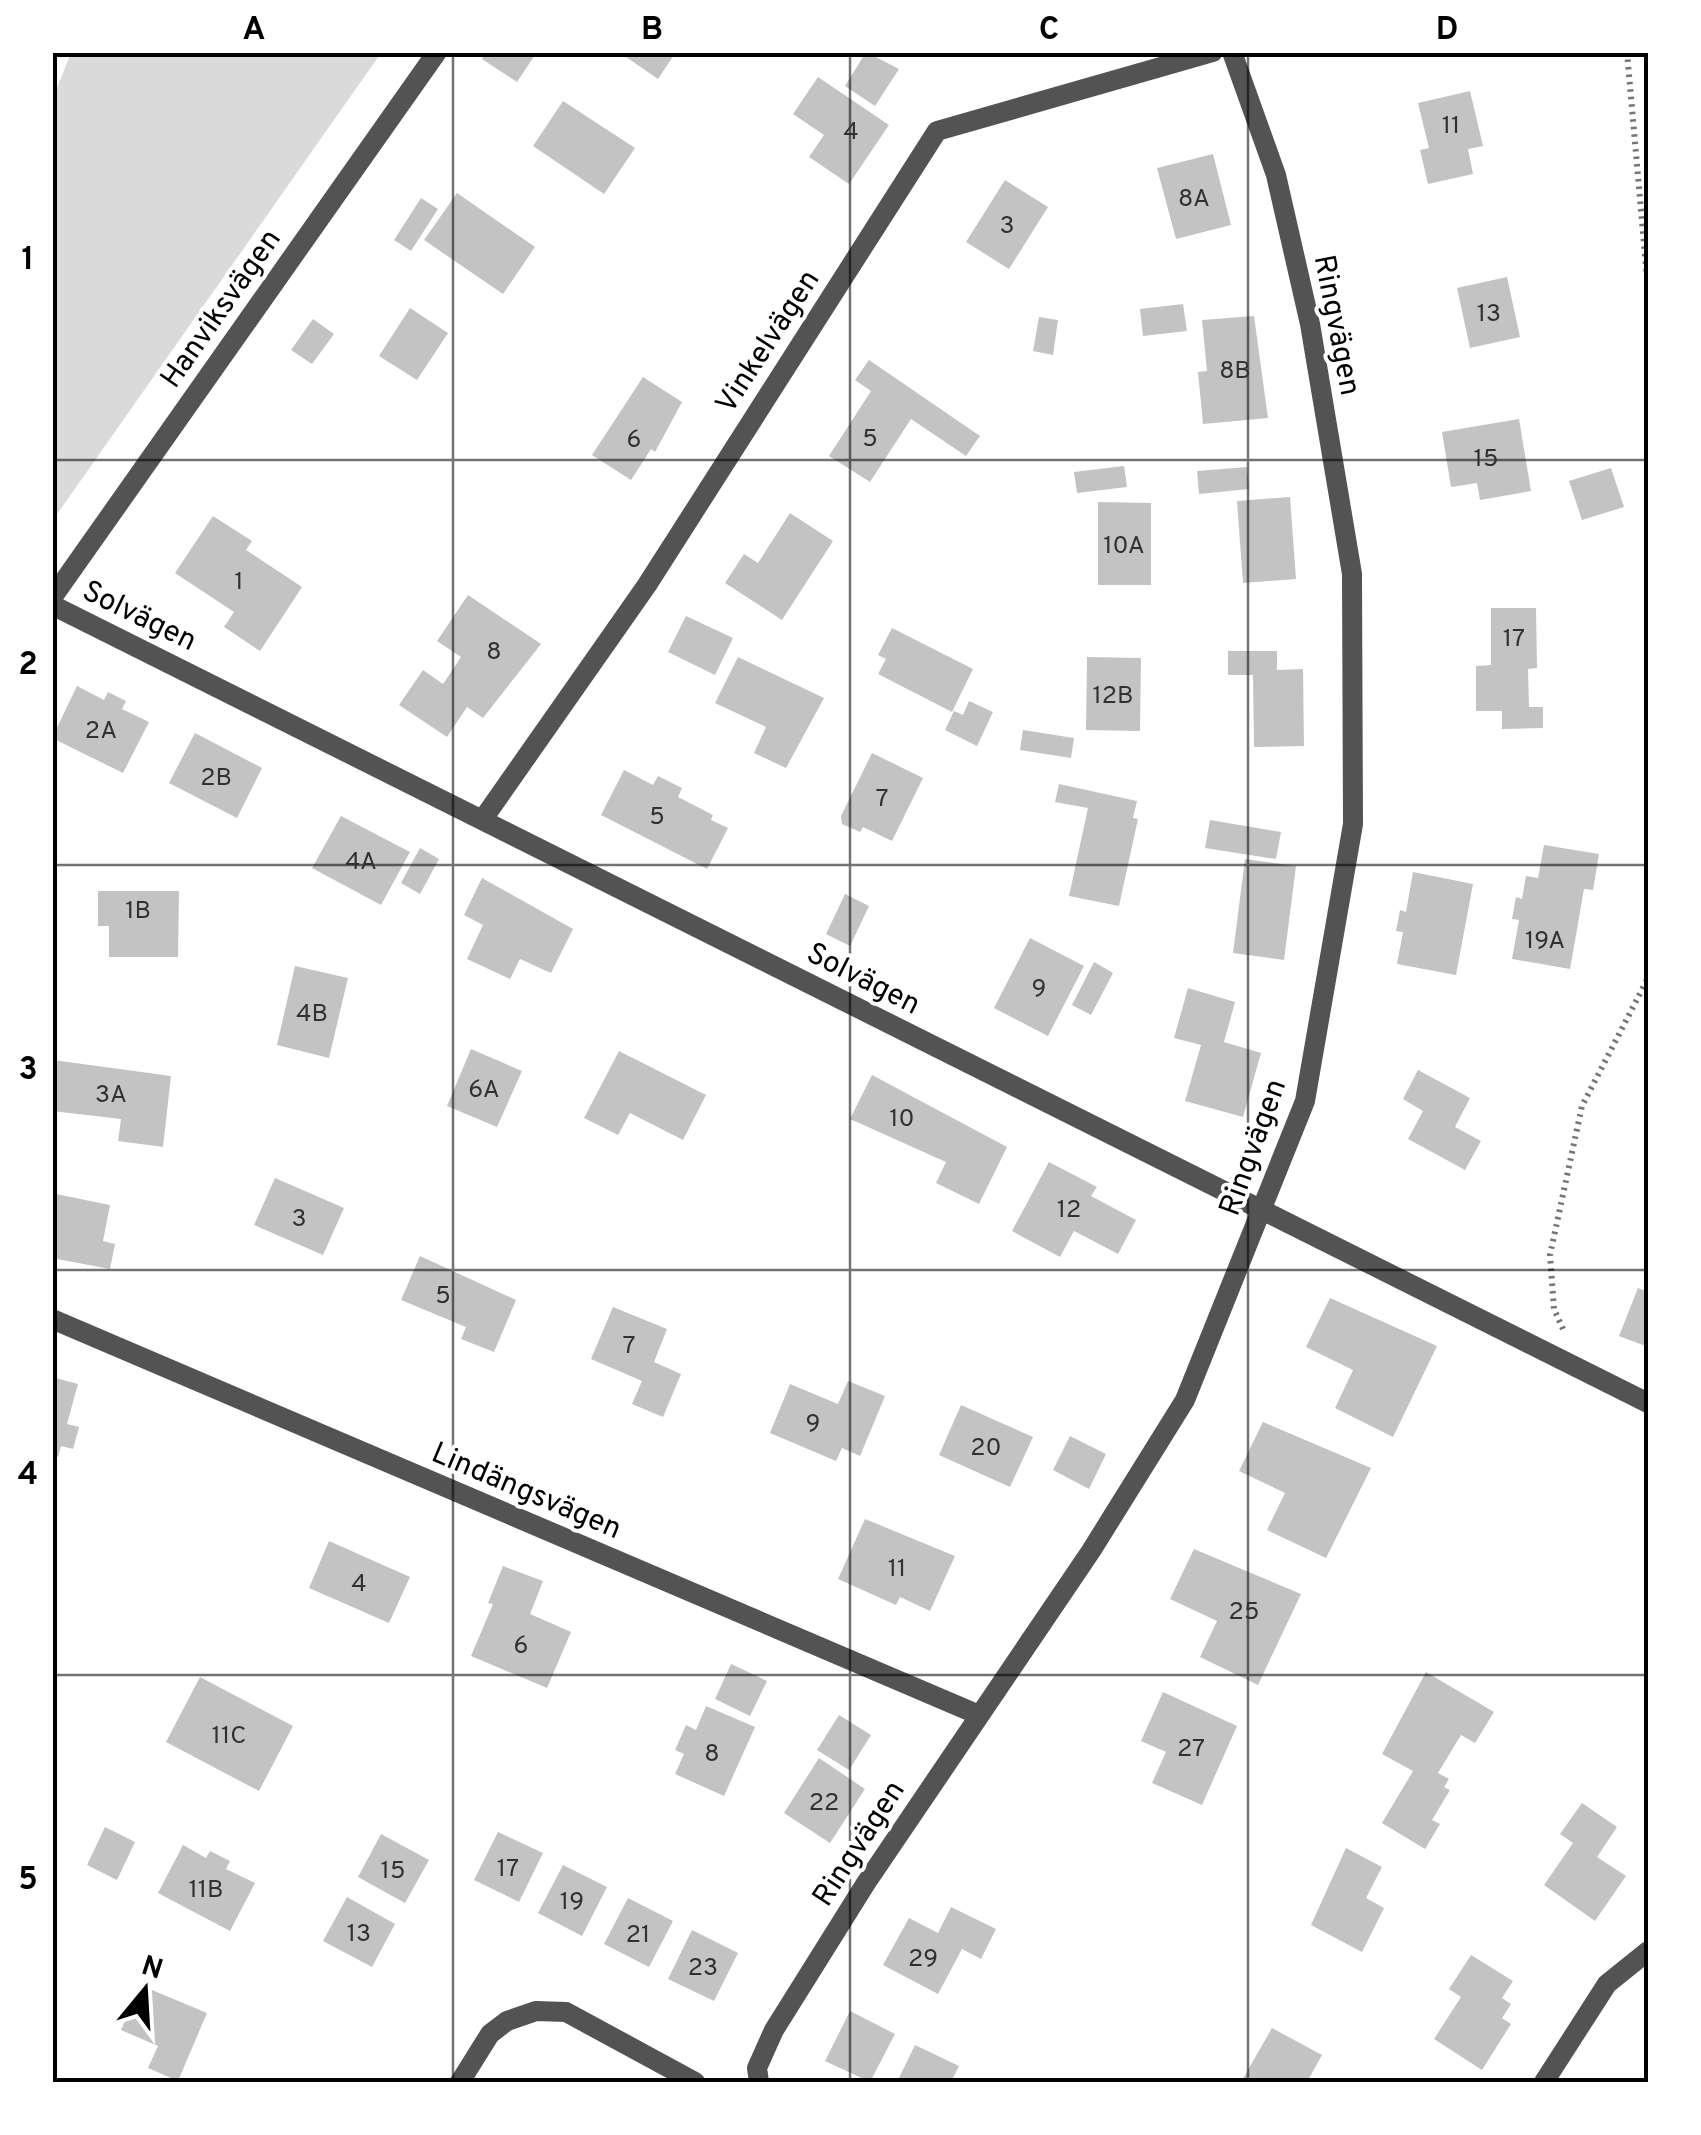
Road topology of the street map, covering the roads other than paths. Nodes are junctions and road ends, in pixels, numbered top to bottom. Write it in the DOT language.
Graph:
graph roads {
  1 [pos="437,52"];
  2 [pos="1213,52"];
  3 [pos="1232,52"];
  4 [pos="52,602"];
  5 [pos="483,818"];
  6 [pos="1260,1212"];
  7 [pos="52,1319"];
  8 [pos="1648,1404"];
  9 [pos="979,1714"];
  10 [pos="1648,1950"];
  11 [pos="460,2082"];
  12 [pos="695,2082"];
  13 [pos="759,2082"];
  14 [pos="1544,2082"];
  1 -- 4 [label="street, Hanviksvägen"];
  2 -- 5 [label="street, Vinkelvägen"];
  3 -- 6 [label="street, Ringvägen"];
  4 -- 5 [label="street, Solvägen"];
  5 -- 6 [label="street, Solvägen"];
  6 -- 8 [label="street, Solvägen"];
  6 -- 9 [label="street, Ringvägen"];
  7 -- 9 [label="street, Lindängsvägen"];
  9 -- 13 [label="street, Ringvägen"];
  10 -- 14 [label="street"];
  11 -- 12 [label="street"];
}
